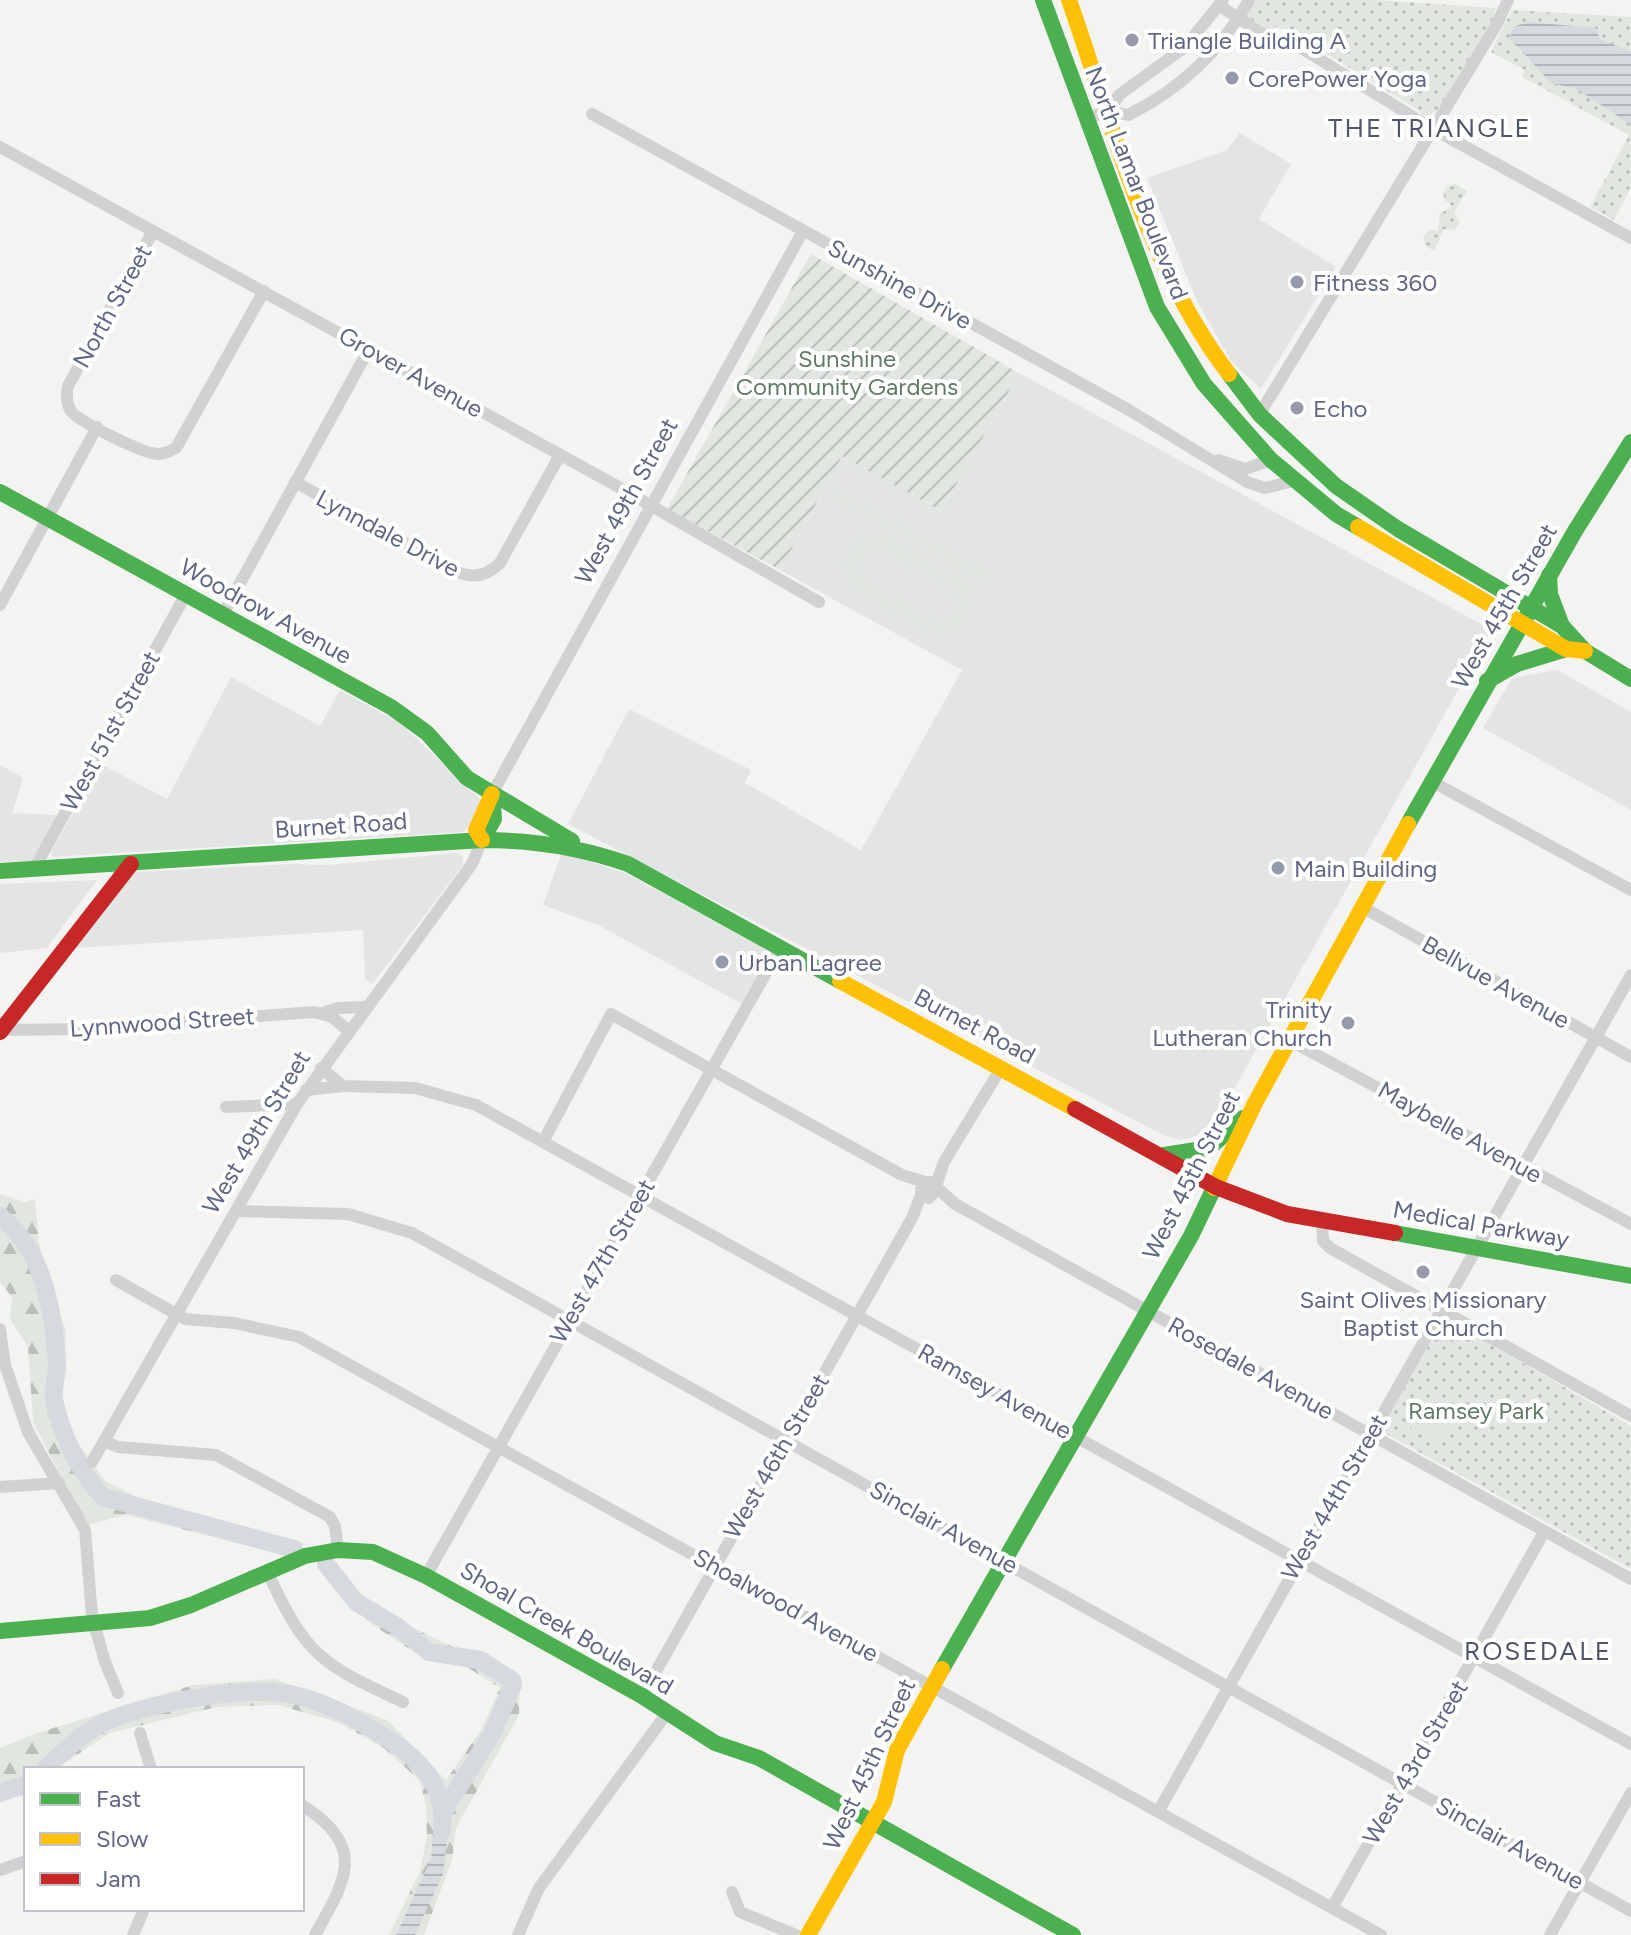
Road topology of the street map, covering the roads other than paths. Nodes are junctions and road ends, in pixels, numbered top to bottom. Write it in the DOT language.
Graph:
graph roads {
  1 [pos="1043,0"];
  2 [pos="1060,0"];
  3 [pos="1069,0"];
  4 [pos="1249,0"];
  5 [pos="1508,0"];
  6 [pos="1222,3"];
  7 [pos="1238,19"];
  8 [pos="1083,38"];
  9 [pos="1109,111"];
  10 [pos="592,114"];
  11 [pos="1087,118"];
  12 [pos="1433,129"];
  13 [pos="0,147"];
  14 [pos="153,231"];
  15 [pos="803,231"];
  16 [pos="1631,238"];
  17 [pos="264,291"];
  18 [pos="1192,321"];
  19 [pos="1171,331"];
  20 [pos="369,349"];
  21 [pos="1259,411"];
  22 [pos="97,427"];
  23 [pos="1631,442"];
  24 [pos="560,455"];
  25 [pos="1207,457"];
  26 [pos="1271,460"];
  27 [pos="1307,463"];
  28 [pos="1294,481"];
  29 [pos="295,482"];
  30 [pos="0,492"];
  31 [pos="651,505"];
  32 [pos="48,518"];
  33 [pos="1549,575"];
  34 [pos="186,594"];
  35 [pos="819,602"];
  36 [pos="0,605"];
  37 [pos="1531,606"];
  38 [pos="223,614"];
  39 [pos="1521,623"];
  40 [pos="1562,626"];
  41 [pos="1566,649"];
  42 [pos="1585,651"];
  43 [pos="1631,679"];
  44 [pos="1487,681"];
  45 [pos="1431,781"];
  46 [pos="492,794"];
  47 [pos="482,840"];
  48 [pos="584,848"];
  49 [pos="131,864"];
  50 [pos="34,869"];
  51 [pos="0,871"];
  52 [pos="1631,890"];
  53 [pos="1362,907"];
  54 [pos="780,948"];
  55 [pos="1631,975"];
  56 [pos="367,1007"];
  57 [pos="323,1013"];
  58 [pos="1,1031"];
  59 [pos="349,1031"];
  60 [pos="1596,1038"];
  61 [pos="1289,1040"];
  62 [pos="1631,1057"];
  63 [pos="321,1068"];
  64 [pos="1001,1068"];
  65 [pos="712,1070"];
  66 [pos="343,1086"];
  67 [pos="306,1090"];
  68 [pos="297,1104"];
  69 [pos="226,1107"];
  70 [pos="1252,1108"];
  71 [pos="544,1140"];
  72 [pos="1162,1155"];
  73 [pos="1524,1166"];
  74 [pos="1216,1187"];
  75 [pos="929,1190"];
  76 [pos="639,1193"];
  77 [pos="236,1211"];
  78 [pos="1322,1220"];
  79 [pos="1631,1224"];
  80 [pos="1479,1247"];
  81 [pos="1631,1276"];
  82 [pos="116,1280"];
  83 [pos="1442,1309"];
  84 [pos="1147,1311"];
  85 [pos="176,1314"];
  86 [pos="857,1315"];
  87 [pos="569,1319"];
  88 [pos="0,1332"];
  89 [pos="1631,1416"];
  90 [pos="1369,1434"];
  91 [pos="1076,1435"];
  92 [pos="786,1438"];
  93 [pos="104,1441"];
  94 [pos="497,1446"];
  95 [pos="92,1462"];
  96 [pos="59,1483"];
  97 [pos="0,1487"];
  98 [pos="1544,1532"];
  99 [pos="338,1550"];
  100 [pos="1003,1560"];
  101 [pos="1298,1560"];
  102 [pos="714,1565"];
  103 [pos="268,1573"];
  104 [pos="426,1576"];
  105 [pos="1631,1579"];
  106 [pos="96,1625"];
  107 [pos="0,1631"];
  108 [pos="1475,1657"];
  109 [pos="1228,1685"];
  110 [pos="932,1686"];
  111 [pos="118,1693"];
  112 [pos="642,1696"];
  113 [pos="403,1702"];
  114 [pos="667,1713"];
  115 [pos="140,1733"];
  116 [pos="1631,1744"];
  117 [pos="150,1767"];
  118 [pos="1403,1783"];
  119 [pos="1631,1793"];
  120 [pos="304,1806"];
  121 [pos="1158,1812"];
  122 [pos="873,1823"];
  123 [pos="24,1862"];
  124 [pos="0,1870"];
  125 [pos="1580,1882"];
  126 [pos="732,1892"];
  127 [pos="1332,1908"];
  128 [pos="143,1911"];
  129 [pos="1631,1911"];
  130 [pos="133,1935"];
  131 [pos="315,1935"];
  132 [pos="518,1935"];
  133 [pos="796,1935"];
  134 [pos="808,1935"];
  135 [pos="1073,1935"];
  136 [pos="1381,1935"];
  137 [pos="1550,1935"];
  1 -- 11 [label="main road, North Lamar Boulevard"];
  2 -- 8 [label="main road"];
  3 -- 8 [label="main road, North Lamar Boulevard"];
  4 -- 7 [label="street"];
  5 -- 12 [label="street"];
  6 -- 7 [label="street"];
  6 -- 9 [label="street"];
  7 -- 9 [label="street"];
  7 -- 12 [label="street"];
  8 -- 9 [label="main road, North Lamar Boulevard"];
  9 -- 11 [label="street"];
  9 -- 18 [label="main road, North Lamar Boulevard"];
  10 -- 15 [label="street, Sunshine Drive"];
  11 -- 19 [label="main road, North Lamar Boulevard"];
  12 -- 16 [label="street"];
  12 -- 21 [label="street"];
  13 -- 14 [label="street, Grover Avenue"];
  14 -- 17 [label="street, Grover Avenue"];
  14 -- 22 [label="street, North Street"];
  15 -- 25 [label="street, Sunshine Drive"];
  15 -- 31 [label="street, West 49th Street"];
  17 -- 20 [label="street, Grover Avenue"];
  17 -- 22 [label="street"];
  18 -- 19 [label="main road"];
  18 -- 21 [label="main road, North Lamar Boulevard"];
  19 -- 26 [label="main road, North Lamar Boulevard"];
  20 -- 24 [label="street, Grover Avenue"];
  20 -- 29 [label="street"];
  21 -- 27 [label="main road, North Lamar Boulevard"];
  22 -- 32 [label="street"];
  23 -- 33 [label="main road, West 45th Street"];
  24 -- 29 [label="street, Lynndale Drive"];
  24 -- 31 [label="street, Grover Avenue"];
  25 -- 26 [label="street, Sunshine Drive"];
  25 -- 28 [label="street, Sunshine Drive"];
  26 -- 27 [label="main road"];
  26 -- 28 [label="main road, North Lamar Boulevard"];
  27 -- 37 [label="main road, North Lamar Boulevard"];
  28 -- 39 [label="main road, North Lamar Boulevard"];
  29 -- 38 [label="street"];
  30 -- 32 [label="main road, Woodrow Avenue"];
  31 -- 35 [label="street, Grover Avenue"];
  31 -- 46 [label="street, West 49th Street"];
  32 -- 34 [label="main road, Woodrow Avenue"];
  32 -- 36 [label="street"];
  33 -- 37 [label="main road, West 45th Street"];
  33 -- 40 [label="main road"];
  34 -- 38 [label="main road, Woodrow Avenue"];
  34 -- 50 [label="street, West 51st Street"];
  37 -- 39 [label="main road, West 45th Street"];
  37 -- 40 [label="main road, North Lamar Boulevard"];
  38 -- 46 [label="main road, Woodrow Avenue"];
  39 -- 41 [label="main road, North Lamar Boulevard"];
  39 -- 44 [label="main road, West 45th Street"];
  40 -- 42 [label="main road, North Lamar Boulevard"];
  41 -- 42 [label="main road, North Lamar Boulevard"];
  41 -- 44 [label="main road"];
  42 -- 43 [label="main road, North Lamar Boulevard"];
  44 -- 45 [label="main road, West 45th Street"];
  45 -- 52 [label="street"];
  45 -- 53 [label="main road, West 45th Street"];
  46 -- 47 [label="main road, West 49th Street"];
  46 -- 48 [label="main road, Woodrow Avenue"];
  47 -- 48 [label="main road, Burnet Road"];
  47 -- 49 [label="main road, Burnet Road"];
  47 -- 56 [label="street, West 49th Street"];
  48 -- 54 [label="main road, Burnet Road"];
  49 -- 50 [label="main road, Burnet Road"];
  49 -- 58 [label="main road"];
  50 -- 51 [label="main road, Burnet Road"];
  53 -- 60 [label="street, Bellvue Avenue"];
  53 -- 61 [label="main road, West 45th Street"];
  54 -- 64 [label="main road, Burnet Road"];
  54 -- 65 [label="street, West 47th Street"];
  55 -- 60 [label="street, West 44th Street"];
  56 -- 57 [label="street, Lynnwood Street"];
  56 -- 59 [label="street, West 49th Street"];
  57 -- 58 [label="street, Lynnwood Street"];
  57 -- 59 [label="street"];
  59 -- 63 [label="street, West 49th Street"];
  60 -- 62 [label="street, Bellvue Avenue"];
  60 -- 73 [label="street, West 44th Street"];
  61 -- 70 [label="main road, West 45th Street"];
  61 -- 73 [label="street, Maybelle Avenue"];
  63 -- 66 [label="street"];
  63 -- 67 [label="street, West 49th Street"];
  64 -- 72 [label="main road, Burnet Road"];
  64 -- 75 [label="street, West 46th Street"];
  65 -- 71 [label="street, Rosedale Avenue"];
  65 -- 75 [label="street, Rosedale Avenue"];
  65 -- 76 [label="street, West 47th Street"];
  66 -- 67 [label="street, Ramsey Avenue"];
  66 -- 71 [label="street, Ramsey Avenue"];
  67 -- 68 [label="street, West 49th Street"];
  68 -- 69 [label="street"];
  68 -- 77 [label="street, West 49th Street"];
  70 -- 72 [label="main road"];
  70 -- 74 [label="main road, West 45th Street"];
  71 -- 76 [label="street, Ramsey Avenue"];
  72 -- 74 [label="main road, Burnet Road"];
  73 -- 79 [label="street, Maybelle Avenue"];
  73 -- 80 [label="street, West 44th Street"];
  74 -- 78 [label="main road, Burnet Road"];
  74 -- 84 [label="main road, West 45th Street"];
  75 -- 84 [label="street, Rosedale Avenue"];
  75 -- 86 [label="street, West 46th Street"];
  76 -- 86 [label="street, Ramsey Avenue"];
  76 -- 87 [label="street, West 47th Street"];
  77 -- 85 [label="street, West 49th Street"];
  77 -- 87 [label="street, Sinclair Avenue"];
  78 -- 80 [label="main road, Medical Parkway"];
  78 -- 83 [label="street"];
  80 -- 81 [label="main road, Medical Parkway"];
  80 -- 83 [label="street, West 44th Street"];
  82 -- 85 [label="street, Shoalwood Avenue"];
  83 -- 89 [label="street"];
  83 -- 90 [label="street, West 44th Street"];
  84 -- 90 [label="street, Rosedale Avenue"];
  84 -- 91 [label="main road, West 45th Street"];
  85 -- 93 [label="street, West 49th Street"];
  85 -- 94 [label="street, Shoalwood Avenue"];
  86 -- 91 [label="street, Ramsey Avenue"];
  86 -- 92 [label="street, West 46th Street"];
  87 -- 92 [label="street, Sinclair Avenue"];
  87 -- 94 [label="street, West 47th Street"];
  88 -- 96 [label="street"];
  90 -- 98 [label="street, Rosedale Avenue"];
  90 -- 101 [label="street, West 44th Street"];
  91 -- 100 [label="main road, West 45th Street"];
  91 -- 101 [label="street, Ramsey Avenue"];
  92 -- 100 [label="street, Sinclair Avenue"];
  92 -- 102 [label="street, West 46th Street"];
  93 -- 95 [label="street, West 49th Street"];
  93 -- 99 [label="street"];
  94 -- 102 [label="street, Shoalwood Avenue"];
  94 -- 104 [label="street, West 47th Street"];
  96 -- 97 [label="street"];
  96 -- 106 [label="street"];
  98 -- 105 [label="street, Rosedale Avenue"];
  98 -- 108 [label="street, West 43rd Street"];
  99 -- 103 [label="main road, Shoal Creek Boulevard"];
  99 -- 104 [label="main road, Shoal Creek Boulevard"];
  100 -- 109 [label="street, Sinclair Avenue"];
  100 -- 110 [label="main road, West 45th Street"];
  101 -- 108 [label="street, Ramsey Avenue"];
  101 -- 109 [label="street, West 44th Street"];
  102 -- 110 [label="street, Shoalwood Avenue"];
  102 -- 112 [label="street, West 46th Street"];
  103 -- 106 [label="main road, Shoal Creek Boulevard"];
  103 -- 113 [label="street"];
  104 -- 112 [label="main road, Shoal Creek Boulevard"];
  106 -- 107 [label="main road, Shoal Creek Boulevard"];
  106 -- 111 [label="street"];
  108 -- 116 [label="street, Ramsey Avenue"];
  108 -- 118 [label="street, West 43rd Street"];
  109 -- 118 [label="street, Sinclair Avenue"];
  109 -- 121 [label="street, West 44th Street"];
  110 -- 121 [label="street, Shoalwood Avenue"];
  110 -- 122 [label="main road, West 45th Street"];
  112 -- 114 [label="main road, Shoal Creek Boulevard"];
  114 -- 122 [label="main road, Shoal Creek Boulevard"];
  114 -- 132 [label="street"];
  115 -- 117 [label="street"];
  118 -- 125 [label="street, Sinclair Avenue"];
  118 -- 127 [label="street, West 43rd Street"];
  119 -- 125 [label="street"];
  120 -- 131 [label="street"];
  121 -- 127 [label="street, Shoalwood Avenue"];
  122 -- 134 [label="main road, West 45th Street"];
  122 -- 135 [label="main road, Shoal Creek Boulevard"];
  123 -- 124 [label="street"];
  125 -- 129 [label="street, Sinclair Avenue"];
  125 -- 137 [label="street"];
  126 -- 133 [label="street"];
  127 -- 136 [label="street, Shoalwood Avenue"];
  128 -- 130 [label="street"];
}
